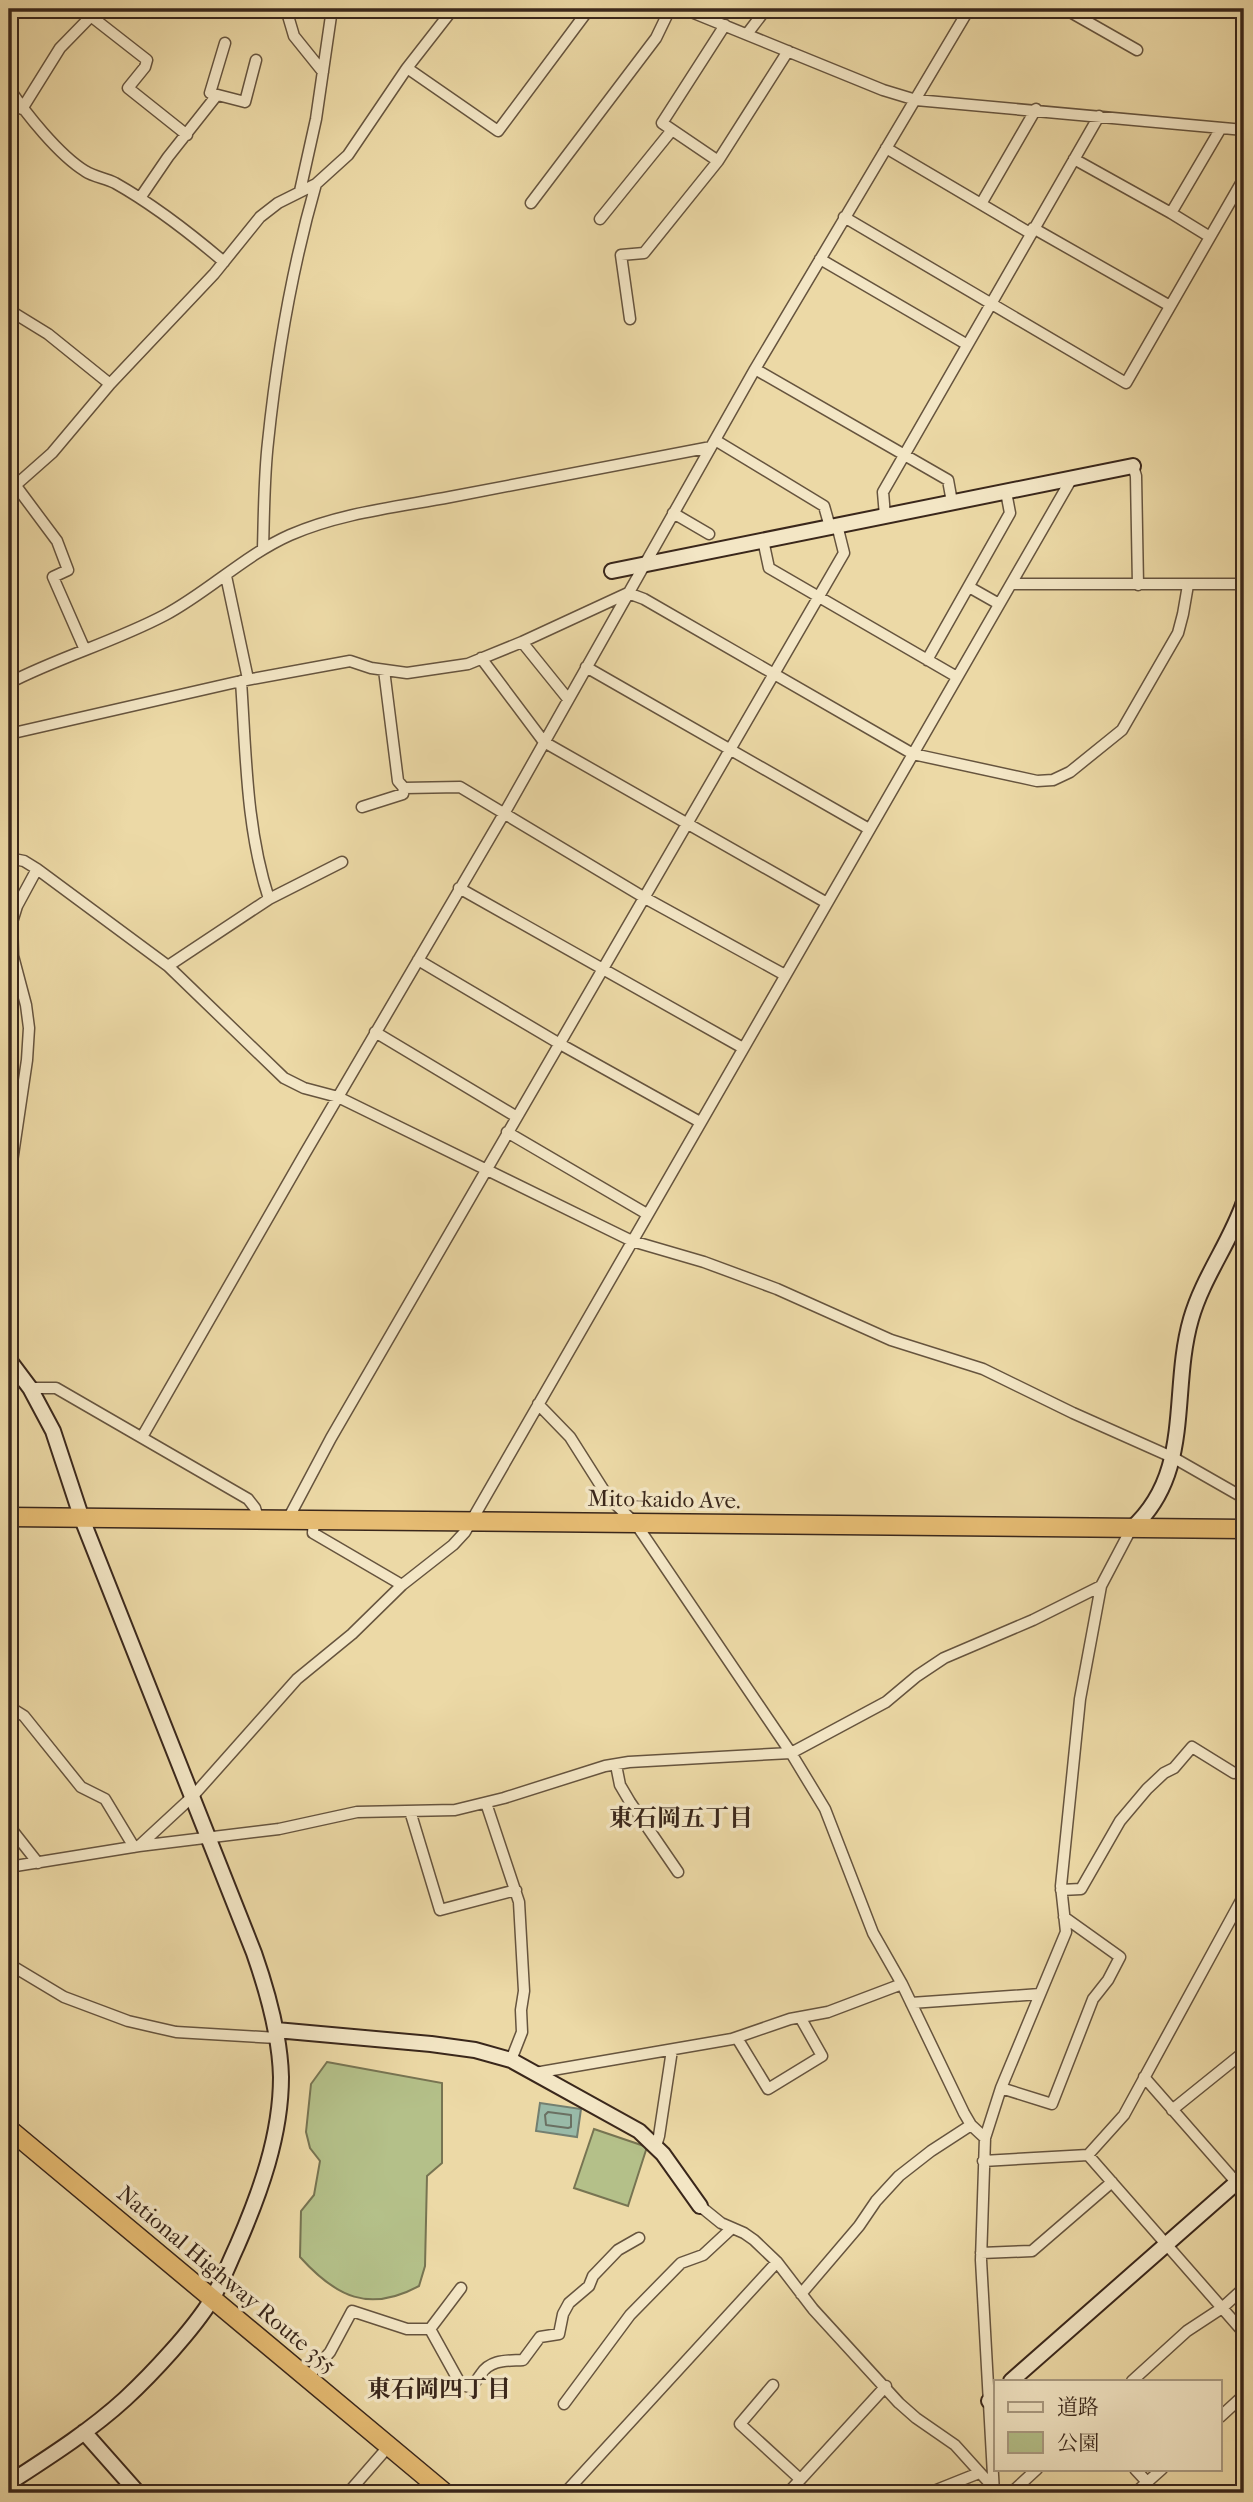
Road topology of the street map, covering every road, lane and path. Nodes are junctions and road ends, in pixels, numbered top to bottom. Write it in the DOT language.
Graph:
graph roads {
  1 [pos="286,9"];
  2 [pos="332,9"];
  3 [pos="453,9"];
  4 [pos="589,9"];
  5 [pos="670,9"];
  6 [pos="684,9"];
  7 [pos="766,9"];
  8 [pos="969,9"];
  9 [pos="1065,9"];
  10 [pos="95,13"];
  11 [pos="725,25"];
  12 [pos="747,34"];
  13 [pos="225,43"];
  14 [pos="1137,50"];
  15 [pos="788,51"];
  16 [pos="256,60"];
  17 [pos="407,68"];
  18 [pos="323,72"];
  19 [pos="9,88"];
  20 [pos="217,95"];
  21 [pos="916,100"];
  22 [pos="22,109"];
  23 [pos="1036,110"];
  24 [pos="1098,116"];
  25 [pos="1222,128"];
  26 [pos="672,130"];
  27 [pos="1244,130"];
  28 [pos="187,135"];
  29 [pos="886,148"];
  30 [pos="1074,159"];
  31 [pos="718,161"];
  32 [pos="1244,178"];
  33 [pos="316,184"];
  34 [pos="300,191"];
  35 [pos="140,198"];
  36 [pos="531,203"];
  37 [pos="981,204"];
  38 [pos="1171,213"];
  39 [pos="844,217"];
  40 [pos="600,219"];
  41 [pos="1032,230"];
  42 [pos="1210,237"];
  43 [pos="820,259"];
  44 [pos="224,262"];
  45 [pos="989,303"];
  46 [pos="1170,306"];
  47 [pos="9,310"];
  48 [pos="630,319"];
  49 [pos="966,344"];
  50 [pos="755,369"];
  51 [pos="110,384"];
  52 [pos="713,443"];
  53 [pos="904,454"];
  54 [pos="1133,466"];
  55 [pos="1072,478"];
  56 [pos="12,489"];
  57 [pos="1006,492"];
  58 [pos="952,502"];
  59 [pos="673,513"];
  60 [pos="885,516"];
  61 [pos="834,526"];
  62 [pos="709,534"];
  63 [pos="763,540"];
  64 [pos="263,549"];
  65 [pos="644,564"];
  66 [pos="612,570"];
  67 [pos="226,576"];
  68 [pos="1244,583"];
  69 [pos="1011,584"];
  70 [pos="1138,585"];
  71 [pos="1188,585"];
  72 [pos="969,587"];
  73 [pos="628,593"];
  74 [pos="819,597"];
  75 [pos="999,604"];
  76 [pos="522,642"];
  77 [pos="85,650"];
  78 [pos="481,658"];
  79 [pos="927,660"];
  80 [pos="586,667"];
  81 [pos="384,670"];
  82 [pos="774,673"];
  83 [pos="957,677"];
  84 [pos="245,680"];
  85 [pos="9,683"];
  86 [pos="568,699"];
  87 [pos="9,734"];
  88 [pos="544,742"];
  89 [pos="731,750"];
  90 [pos="913,754"];
  91 [pos="404,788"];
  92 [pos="362,807"];
  93 [pos="505,812"];
  94 [pos="688,823"];
  95 [pos="869,830"];
  96 [pos="9,858"];
  97 [pos="342,862"];
  98 [pos="37,869"];
  99 [pos="459,888"];
  100 [pos="645,898"];
  101 [pos="268,899"];
  102 [pos="827,903"];
  103 [pos="418,960"];
  104 [pos="168,966"];
  105 [pos="603,970"];
  106 [pos="785,975"];
  107 [pos="375,1032"];
  108 [pos="560,1044"];
  109 [pos="743,1048"];
  110 [pos="338,1097"];
  111 [pos="517,1117"];
  112 [pos="700,1122"];
  113 [pos="507,1132"];
  114 [pos="486,1169"];
  115 [pos="1244,1202"];
  116 [pos="648,1214"];
  117 [pos="632,1241"];
  118 [pos="9,1262"];
  119 [pos="9,1360"];
  120 [pos="30,1388"];
  121 [pos="538,1404"];
  122 [pos="142,1437"];
  123 [pos="1174,1458"];
  124 [pos="1244,1497"];
  125 [pos="9,1517"];
  126 [pos="258,1518"];
  127 [pos="314,1518"];
  128 [pos="82,1519"];
  129 [pos="288,1519"];
  130 [pos="471,1521"];
  131 [pos="636,1524"];
  132 [pos="1132,1529"];
  133 [pos="1244,1529"];
  134 [pos="402,1585"];
  135 [pos="1101,1586"];
  136 [pos="9,1714"];
  137 [pos="791,1753"];
  138 [pos="616,1765"];
  139 [pos="1234,1773"];
  140 [pos="193,1796"];
  141 [pos="486,1803"];
  142 [pos="410,1811"];
  143 [pos="9,1826"];
  144 [pos="208,1837"];
  145 [pos="136,1846"];
  146 [pos="38,1863"];
  147 [pos="9,1867"];
  148 [pos="678,1872"];
  149 [pos="516,1890"];
  150 [pos="1061,1890"];
  151 [pos="1244,1895"];
  152 [pos="1064,1917"];
  153 [pos="9,1964"];
  154 [pos="902,1984"];
  155 [pos="1040,1994"];
  156 [pos="911,2003"];
  157 [pos="800,2017"];
  158 [pos="276,2034"];
  159 [pos="737,2038"];
  160 [pos="672,2050"];
  161 [pos="1244,2052"];
  162 [pos="511,2060"];
  163 [pos="535,2073"];
  164 [pos="1144,2077"];
  165 [pos="1001,2088"];
  166 [pos="1172,2109"];
  167 [pos="971,2124"];
  168 [pos="9,2129"];
  169 [pos="985,2137"];
  170 [pos="656,2146"];
  171 [pos="1088,2155"];
  172 [pos="983,2161"];
  173 [pos="1112,2182"];
  174 [pos="1242,2183"];
  175 [pos="700,2206"];
  176 [pos="731,2229"];
  177 [pos="639,2238"];
  178 [pos="1168,2244"];
  179 [pos="981,2253"];
  180 [pos="777,2262"];
  181 [pos="461,2288"];
  182 [pos="1244,2288"];
  183 [pos="802,2294"];
  184 [pos="212,2298"];
  185 [pos="1222,2308"];
  186 [pos="430,2329"];
  187 [pos="1244,2333"];
  188 [pos="307,2378"];
  189 [pos="1012,2380"];
  190 [pos="1133,2380"];
  191 [pos="773,2385"];
  192 [pos="886,2386"];
  193 [pos="1244,2395"];
  194 [pos="992,2398"];
  195 [pos="564,2404"];
  196 [pos="1222,2415"];
  197 [pos="84,2432"];
  198 [pos="388,2447"];
  199 [pos="1036,2470"];
  200 [pos="1136,2470"];
  201 [pos="1161,2470"];
  202 [pos="979,2473"];
  203 [pos="800,2479"];
  204 [pos="1147,2482"];
  205 [pos="9,2483"];
  206 [pos="993,2490"];
  207 [pos="138,2493"];
  208 [pos="348,2493"];
  209 [pos="445,2493"];
  210 [pos="565,2493"];
  211 [pos="788,2493"];
  212 [pos="929,2493"];
  213 [pos="1011,2493"];
  214 [pos="1135,2493"];
  1 -- 18 [label="street"];
  2 -- 18 [label="street"];
  3 -- 17 [label="street"];
  4 -- 17 [label="street"];
  5 -- 36 [label="street"];
  6 -- 11 [label="street"];
  7 -- 12 [label="street"];
  8 -- 21 [label="street"];
  9 -- 14 [label="street"];
  10 -- 22 [label="street"];
  10 -- 28 [label="street"];
  11 -- 12 [label="street"];
  11 -- 26 [label="street"];
  12 -- 15 [label="street"];
  13 -- 20 [label="street"];
  15 -- 21 [label="street"];
  15 -- 31 [label="street"];
  16 -- 20 [label="street"];
  17 -- 33 [label="street"];
  18 -- 34 [label="street"];
  19 -- 22 [label="street"];
  20 -- 28 [label="street"];
  21 -- 23 [label="street"];
  21 -- 29 [label="street"];
  22 -- 35 [label="street"];
  23 -- 24 [label="street"];
  23 -- 37 [label="street"];
  24 -- 25 [label="street"];
  24 -- 30 [label="street"];
  25 -- 27 [label="street"];
  25 -- 38 [label="street"];
  26 -- 31 [label="street"];
  26 -- 40 [label="street"];
  28 -- 35 [label="street"];
  29 -- 37 [label="street"];
  29 -- 39 [label="street"];
  30 -- 38 [label="street"];
  30 -- 41 [label="street"];
  31 -- 48 [label="street"];
  32 -- 42 [label="street"];
  33 -- 34 [label="street"];
  33 -- 64 [label="street"];
  34 -- 44 [label="street"];
  35 -- 44 [label="street"];
  37 -- 41 [label="street"];
  38 -- 42 [label="street"];
  39 -- 43 [label="street"];
  39 -- 45 [label="street"];
  41 -- 45 [label="street"];
  41 -- 46 [label="street"];
  42 -- 46 [label="street"];
  43 -- 49 [label="street"];
  43 -- 50 [label="street"];
  44 -- 51 [label="street"];
  45 -- 46 [label="street"];
  45 -- 49 [label="street"];
  47 -- 51 [label="street"];
  49 -- 53 [label="street"];
  50 -- 52 [label="street"];
  50 -- 53 [label="street"];
  51 -- 56 [label="street"];
  52 -- 59 [label="street"];
  52 -- 61 [label="street"];
  52 -- 64 [label="street"];
  53 -- 58 [label="street"];
  53 -- 60 [label="street"];
  54 -- 55 [label="street"];
  54 -- 70 [label="street"];
  55 -- 57 [label="street"];
  55 -- 69 [label="street"];
  56 -- 77 [label="street"];
  57 -- 58 [label="street"];
  57 -- 72 [label="street"];
  58 -- 60 [label="street"];
  59 -- 62 [label="street"];
  59 -- 65 [label="street"];
  60 -- 61 [label="street"];
  61 -- 63 [label="street"];
  61 -- 74 [label="street"];
  63 -- 65 [label="street"];
  63 -- 74 [label="street"];
  64 -- 67 [label="street"];
  65 -- 66 [label="street"];
  65 -- 73 [label="street"];
  67 -- 77 [label="street"];
  67 -- 84 [label="street"];
  68 -- 71 [label="street"];
  69 -- 70 [label="street"];
  69 -- 75 [label="street"];
  70 -- 71 [label="street"];
  71 -- 90 [label="street"];
  72 -- 75 [label="street"];
  72 -- 79 [label="street"];
  73 -- 76 [label="street"];
  73 -- 80 [label="street"];
  73 -- 82 [label="street"];
  74 -- 79 [label="street"];
  74 -- 82 [label="street"];
  75 -- 83 [label="street"];
  76 -- 78 [label="street"];
  76 -- 86 [label="street"];
  77 -- 85 [label="street"];
  78 -- 81 [label="street"];
  78 -- 88 [label="street"];
  79 -- 83 [label="street"];
  80 -- 86 [label="street"];
  80 -- 89 [label="street"];
  81 -- 84 [label="street"];
  81 -- 91 [label="street"];
  82 -- 89 [label="street"];
  82 -- 90 [label="street"];
  83 -- 90 [label="street"];
  84 -- 87 [label="street"];
  84 -- 101 [label="street"];
  86 -- 88 [label="street"];
  88 -- 93 [label="street"];
  88 -- 94 [label="street"];
  89 -- 94 [label="street"];
  89 -- 95 [label="street"];
  90 -- 95 [label="street"];
  91 -- 92 [label="street"];
  91 -- 93 [label="street"];
  93 -- 99 [label="street"];
  93 -- 100 [label="street"];
  94 -- 100 [label="street"];
  94 -- 102 [label="street"];
  95 -- 102 [label="street"];
  96 -- 98 [label="street"];
  97 -- 101 [label="street"];
  98 -- 104 [label="street"];
  98 -- 118 [label="street"];
  99 -- 103 [label="street"];
  99 -- 105 [label="street"];
  100 -- 105 [label="street"];
  100 -- 106 [label="street"];
  101 -- 104 [label="street"];
  102 -- 106 [label="street"];
  103 -- 107 [label="street"];
  103 -- 108 [label="street"];
  104 -- 110 [label="street"];
  105 -- 108 [label="street"];
  105 -- 109 [label="street"];
  106 -- 109 [label="street"];
  107 -- 110 [label="street"];
  107 -- 111 [label="street"];
  108 -- 111 [label="street"];
  108 -- 112 [label="street"];
  109 -- 112 [label="street"];
  110 -- 114 [label="street"];
  110 -- 122 [label="street"];
  111 -- 113 [label="street"];
  112 -- 116 [label="street"];
  113 -- 114 [label="street"];
  113 -- 116 [label="street"];
  114 -- 117 [label="street"];
  114 -- 129 [label="street"];
  115 -- 123 [label="street"];
  116 -- 117 [label="street"];
  117 -- 121 [label="street"];
  117 -- 123 [label="street"];
  119 -- 120 [label="street"];
  120 -- 122 [label="street"];
  120 -- 128 [label="street"];
  121 -- 130 [label="street"];
  121 -- 131 [label="street"];
  122 -- 126 [label="street"];
  123 -- 124 [label="street"];
  123 -- 132 [label="street"];
  125 -- 128 [label="highway, Mito-kaido Ave."];
  126 -- 128 [label="highway, Mito-kaido Ave."];
  126 -- 129 [label="highway, Mito-kaido Ave."];
  127 -- 129 [label="highway, Mito-kaido Ave."];
  127 -- 130 [label="highway, Mito-kaido Ave."];
  127 -- 134 [label="street"];
  128 -- 140 [label="street"];
  130 -- 131 [label="highway, Mito-kaido Ave."];
  130 -- 134 [label="street"];
  131 -- 132 [label="highway, Mito-kaido Ave."];
  131 -- 137 [label="street"];
  132 -- 133 [label="highway, Mito-kaido Ave."];
  132 -- 135 [label="street"];
  134 -- 140 [label="street"];
  135 -- 137 [label="street"];
  135 -- 150 [label="street"];
  136 -- 145 [label="street"];
  137 -- 138 [label="street"];
  137 -- 154 [label="street"];
  138 -- 141 [label="street"];
  138 -- 148 [label="street"];
  139 -- 150 [label="street"];
  140 -- 144 [label="street"];
  140 -- 145 [label="street"];
  141 -- 142 [label="street"];
  141 -- 149 [label="street"];
  142 -- 144 [label="street"];
  142 -- 149 [label="street"];
  143 -- 146 [label="street"];
  144 -- 145 [label="street"];
  144 -- 158 [label="street"];
  145 -- 146 [label="street"];
  146 -- 147 [label="street"];
  149 -- 162 [label="street"];
  150 -- 152 [label="street"];
  151 -- 164 [label="street"];
  152 -- 155 [label="street"];
  152 -- 165 [label="street"];
  153 -- 158 [label="street"];
  154 -- 156 [label="street"];
  154 -- 157 [label="street"];
  155 -- 156 [label="street"];
  155 -- 165 [label="street"];
  156 -- 167 [label="street"];
  157 -- 159 [label="street"];
  157 -- 159 [label="street"];
  158 -- 162 [label="street"];
  158 -- 184 [label="street"];
  159 -- 160 [label="street"];
  160 -- 163 [label="street"];
  160 -- 170 [label="street"];
  161 -- 166 [label="street"];
  162 -- 163 [label="street"];
  163 -- 170 [label="street"];
  164 -- 166 [label="street"];
  164 -- 171 [label="street"];
  165 -- 169 [label="street"];
  166 -- 174 [label="street"];
  167 -- 169 [label="street"];
  167 -- 183 [label="street"];
  168 -- 184 [label="highway, National Highway Route 355"];
  169 -- 172 [label="street"];
  170 -- 175 [label="street"];
  171 -- 172 [label="street"];
  171 -- 173 [label="street"];
  172 -- 179 [label="street"];
  173 -- 178 [label="street"];
  173 -- 179 [label="street"];
  174 -- 178 [label="street"];
  175 -- 176 [label="street"];
  176 -- 180 [label="street"];
  176 -- 195 [label="street"];
  177 -- 186 [label="street"];
  178 -- 185 [label="street"];
  178 -- 189 [label="street"];
  179 -- 194 [label="street"];
  180 -- 183 [label="street"];
  180 -- 210 [label="street"];
  181 -- 186 [label="street"];
  182 -- 185 [label="street"];
  183 -- 192 [label="street"];
  184 -- 188 [label="highway, National Highway Route 355"];
  184 -- 197 [label="street"];
  185 -- 187 [label="street"];
  185 -- 190 [label="street"];
  186 -- 188 [label="street"];
  188 -- 198 [label="highway, National Highway Route 355"];
  191 -- 203 [label="street"];
  192 -- 202 [label="street"];
  192 -- 203 [label="street"];
  193 -- 196 [label="street"];
  194 -- 206 [label="street"];
  197 -- 205 [label="street"];
  197 -- 207 [label="street"];
  198 -- 208 [label="street"];
  198 -- 209 [label="highway, National Highway Route 355"];
  199 -- 213 [label="street"];
  200 -- 204 [label="street"];
  201 -- 204 [label="street"];
  202 -- 206 [label="street"];
  202 -- 212 [label="street"];
  203 -- 211 [label="street"];
  204 -- 214 [label="street"];
}
